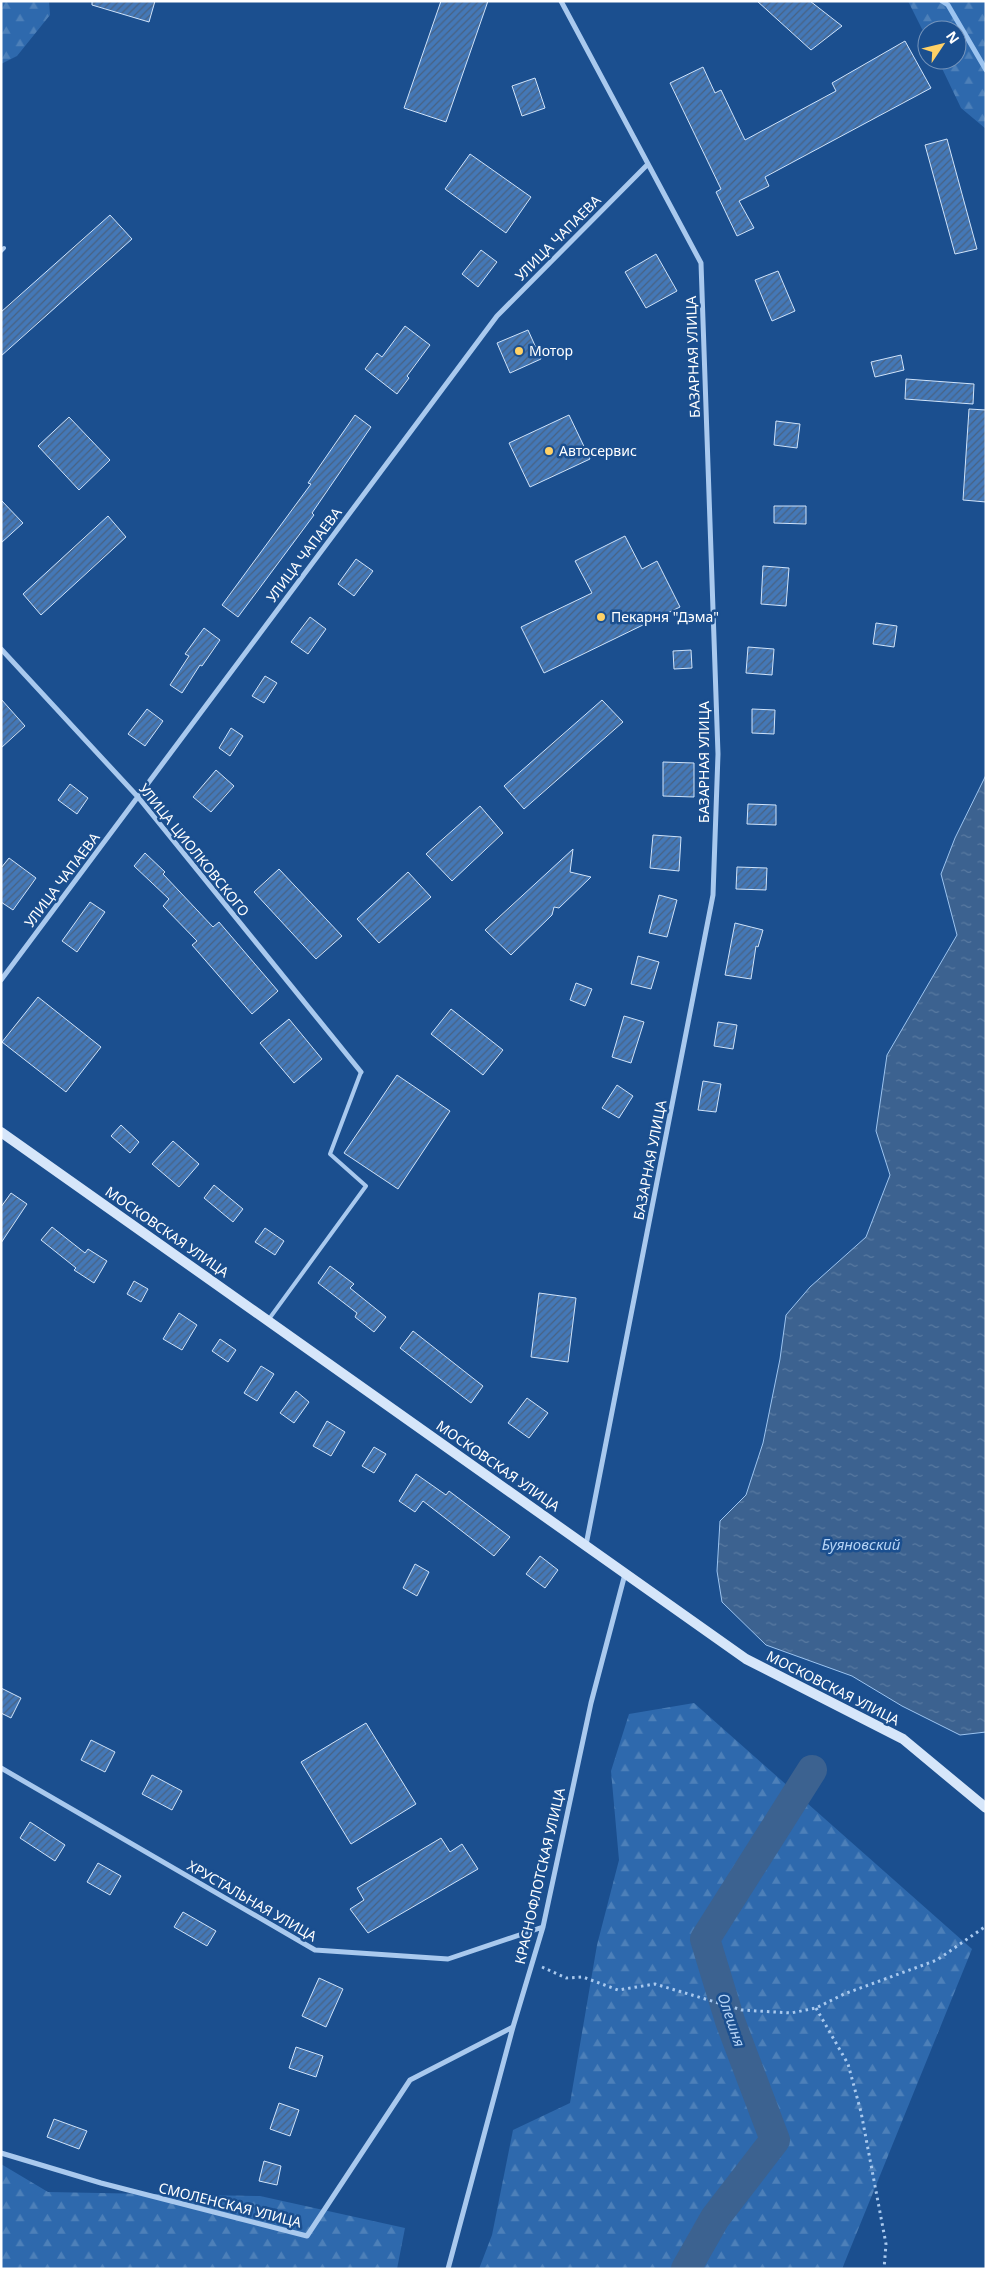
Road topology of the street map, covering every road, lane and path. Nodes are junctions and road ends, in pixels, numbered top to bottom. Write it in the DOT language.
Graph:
graph roads {
  1 [pos="561,1"];
  2 [pos="648,164"];
  3 [pos="1,649"];
  4 [pos="138,797"];
  5 [pos="1,980"];
  6 [pos="361,1072"];
  7 [pos="1,1132"];
  8 [pos="268,1320"];
  9 [pos="586,1546"];
  10 [pos="626,1574"];
  11 [pos="1,1768"];
  12 [pos="986,1808"];
  13 [pos="986,1926"];
  14 [pos="543,1927"];
  15 [pos="532,1963"];
  16 [pos="816,2008"];
  17 [pos="513,2027"];
  18 [pos="1,2153"];
  19 [pos="448,2269"];
  20 [pos="884,2269"];
  1 -- 2 [label="street, БАЗАРНАЯ УЛИЦА"];
  2 -- 4 [label="street, УЛИЦА ЧАПАЕВА"];
  2 -- 9 [label="street, БАЗАРНАЯ УЛИЦА"];
  3 -- 4 [label="street, УЛИЦА ЦИОЛКОВСКОГО"];
  4 -- 5 [label="street, УЛИЦА ЧАПАЕВА"];
  4 -- 6 [label="street, УЛИЦА ЦИОЛКОВСКОГО"];
  6 -- 8 [label="lane"];
  7 -- 8 [label="street, МОСКОВСКАЯ УЛИЦА"];
  8 -- 9 [label="street, МОСКОВСКАЯ УЛИЦА"];
  9 -- 10 [label="street, МОСКОВСКАЯ УЛИЦА"];
  10 -- 12 [label="street, МОСКОВСКАЯ УЛИЦА"];
  10 -- 14 [label="street, КРАСНОФЛОТСКАЯ УЛИЦА"];
  11 -- 14 [label="street, ХРУСТАЛЬНАЯ УЛИЦА"];
  13 -- 16 [label="path"];
  14 -- 15 [label="street, КРАСНОФЛОТСКАЯ УЛИЦА"];
  15 -- 16 [label="path"];
  15 -- 17 [label="street, КРАСНОФЛОТСКАЯ УЛИЦА"];
  16 -- 20 [label="path"];
  17 -- 18 [label="street, СМОЛЕНСКАЯ УЛИЦА"];
  17 -- 19 [label="street, КРАСНОФЛОТСКАЯ УЛИЦА"];
}
